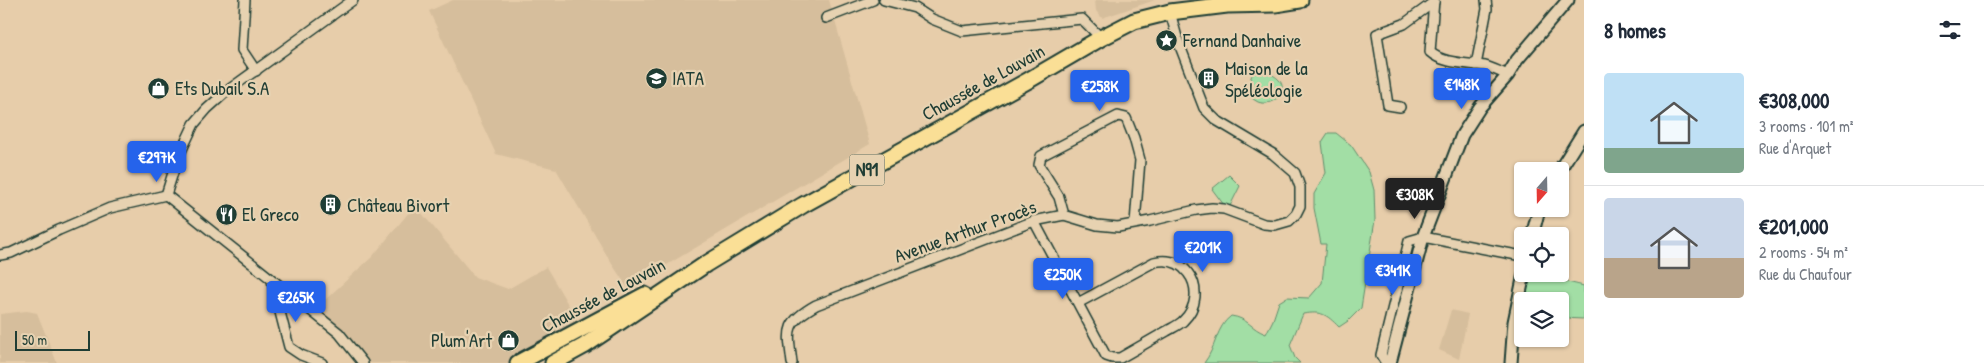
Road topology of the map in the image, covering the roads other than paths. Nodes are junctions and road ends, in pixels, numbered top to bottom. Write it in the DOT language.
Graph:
graph roads {
  1 [pos="245,0"];
  2 [pos="353,0"];
  3 [pos="873,0"];
  4 [pos="884,0"];
  5 [pos="908,0"];
  6 [pos="1300,0"];
  7 [pos="1486,0"];
  8 [pos="1568,0"];
  9 [pos="1434,1"];
  10 [pos="1243,2"];
  11 [pos="915,8"];
  12 [pos="1170,12"];
  13 [pos="826,18"];
  14 [pos="1101,38"];
  15 [pos="1476,65"];
  16 [pos="256,70"];
  17 [pos="1508,75"];
  18 [pos="1400,107"];
  19 [pos="1584,131"];
  20 [pos="1565,162"];
  21 [pos="166,194"];
  22 [pos="1064,214"];
  23 [pos="1034,221"];
  24 [pos="1135,224"];
  25 [pos="1423,237"];
  26 [pos="1514,254"];
  27 [pos="0,255"];
  28 [pos="706,264"];
  29 [pos="272,280"];
  30 [pos="1522,282"];
  31 [pos="1078,303"];
  32 [pos="555,342"];
  33 [pos="559,360"];
  34 [pos="322,363"];
  35 [pos="363,363"];
  36 [pos="518,363"];
  37 [pos="792,363"];
  38 [pos="1388,363"];
  39 [pos="1511,363"];
  1 -- 16 [label="street"];
  2 -- 16 [label="street"];
  3 -- 13 [label="street"];
  4 -- 11 [label="street"];
  5 -- 11 [label="street"];
  6 -- 10 [label="main road, Chaussée de Louvain / N91"];
  7 -- 15 [label="street"];
  8 -- 17 [label="street"];
  9 -- 15 [label="street"];
  9 -- 18 [label="street"];
  10 -- 12 [label="main road, Chaussée de Louvain / N91"];
  11 -- 14 [label="street"];
  12 -- 14 [label="main road, Chaussée de Louvain / N91"];
  12 -- 24 [label="street, Avenue Arthur Procès"];
  14 -- 28 [label="main road, Chaussée de Louvain / N91"];
  15 -- 17 [label="street"];
  16 -- 21 [label="street"];
  17 -- 25 [label="street"];
  19 -- 20 [label="street"];
  21 -- 27 [label="street"];
  21 -- 29 [label="street"];
  22 -- 23 [label="street, Avenue Arthur Procès"];
  22 -- 24 [label="street, Avenue Arthur Procès"];
  22 -- 24 [label="street"];
  23 -- 31 [label="street"];
  23 -- 37 [label="street, Avenue Arthur Procès"];
  25 -- 26 [label="street"];
  25 -- 38 [label="street"];
  28 -- 32 [label="main road, Chaussée de Louvain / N91"];
  28 -- 33 [label="main road, Chaussée de Louvain / N91"];
  29 -- 34 [label="street"];
  29 -- 35 [label="street"];
  30 -- 39 [label="street"];
  31 -- 31 [label="street"];
  32 -- 33 [label="main road"];
  32 -- 36 [label="main road, Chaussée de Louvain / N91"];
}
